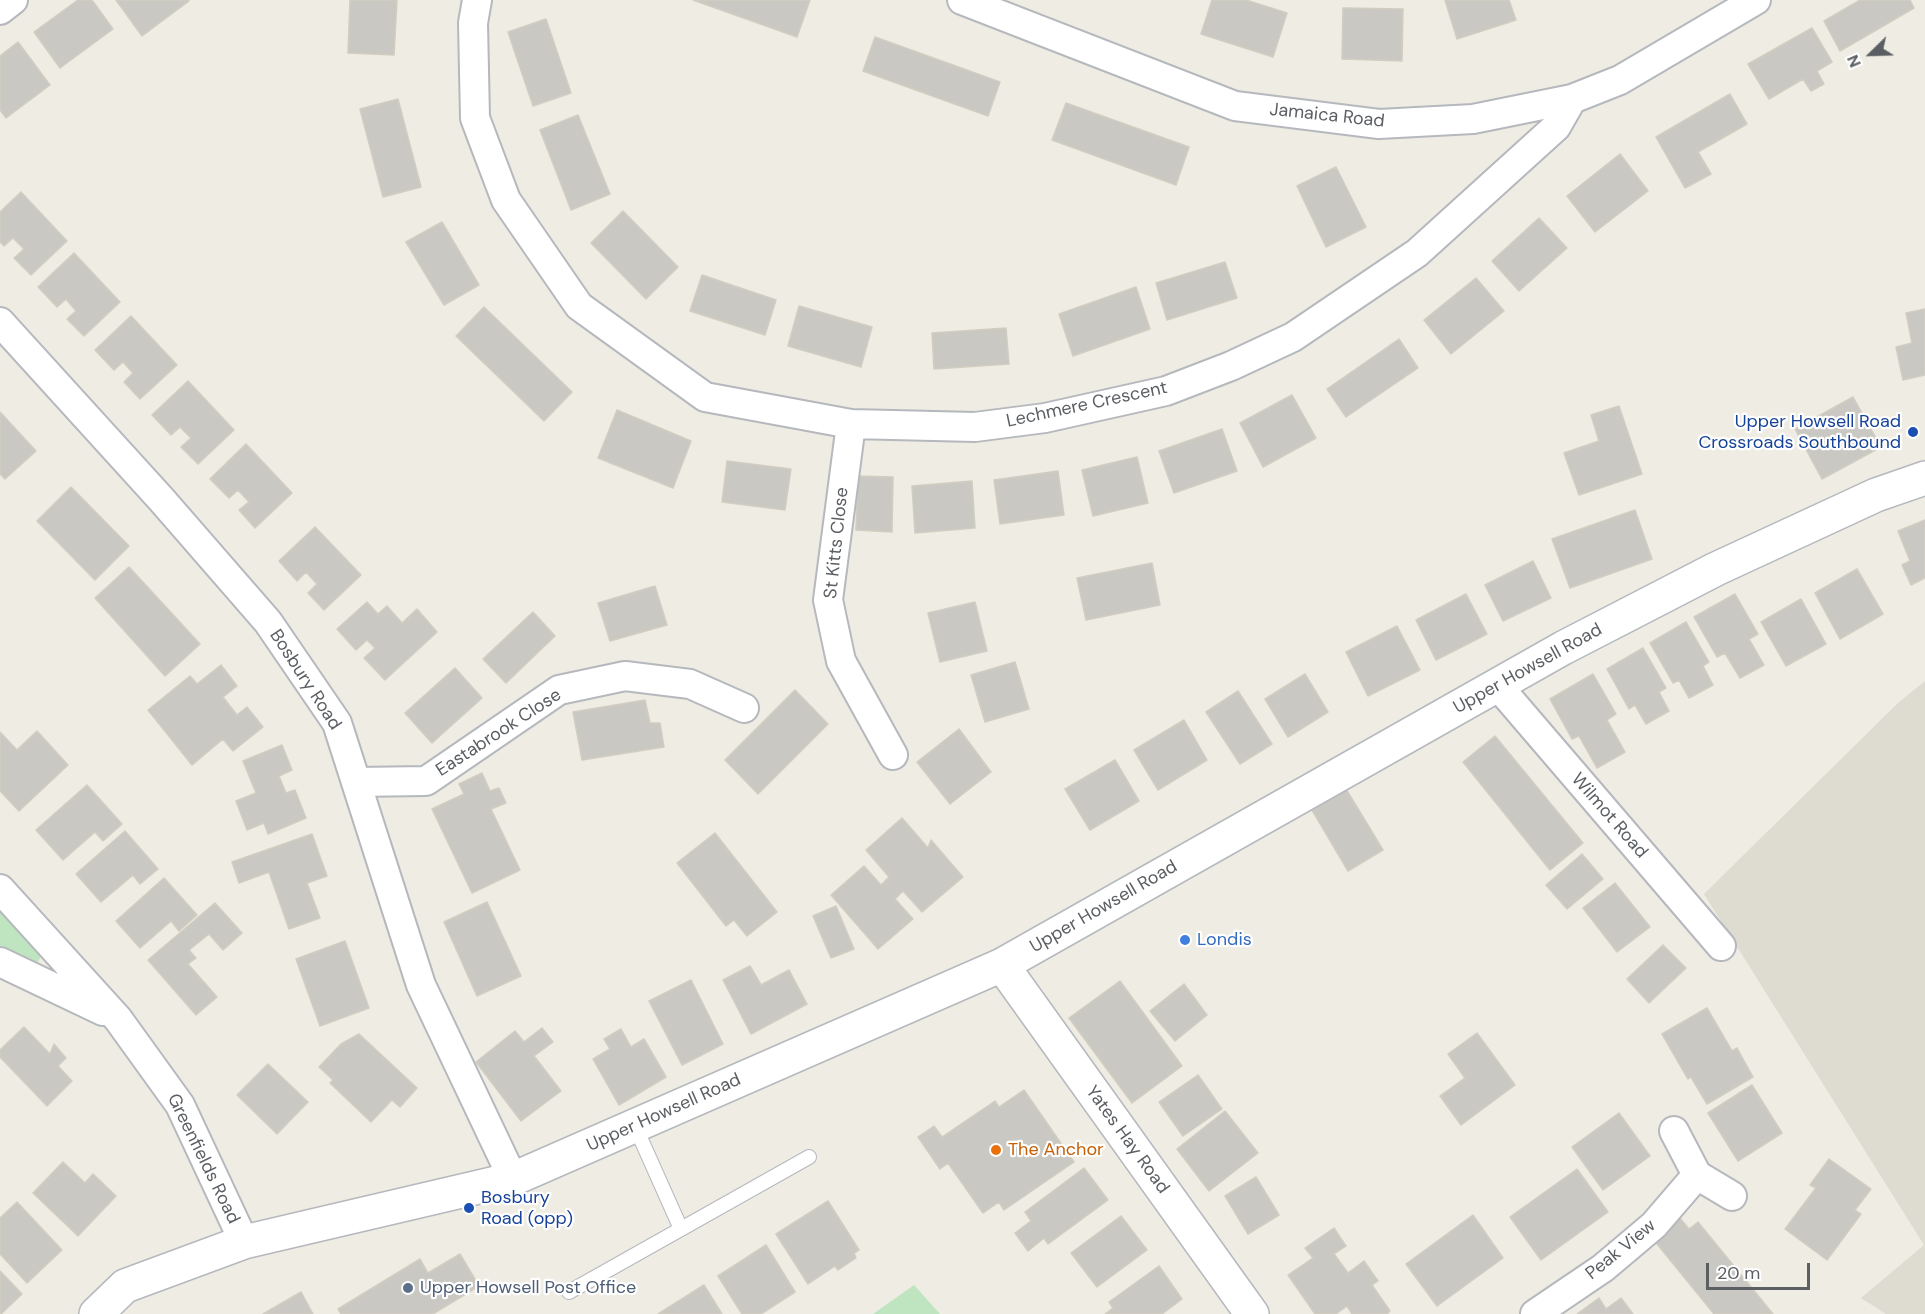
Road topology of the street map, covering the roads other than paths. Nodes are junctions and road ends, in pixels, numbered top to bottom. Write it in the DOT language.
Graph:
graph roads {
  1 [pos="13,0"];
  2 [pos="477,0"];
  3 [pos="962,0"];
  4 [pos="1756,0"];
  5 [pos="0,10"];
  6 [pos="1572,99"];
  7 [pos="0,322"];
  8 [pos="851,424"];
  9 [pos="1925,478"];
  10 [pos="1497,686"];
  11 [pos="744,708"];
  12 [pos="893,755"];
  13 [pos="356,782"];
  14 [pos="0,889"];
  15 [pos="1721,946"];
  16 [pos="0,962"];
  17 [pos="1002,965"];
  18 [pos="118,1019"];
  19 [pos="634,1126"];
  20 [pos="1674,1131"];
  21 [pos="809,1157"];
  22 [pos="1697,1175"];
  23 [pos="513,1179"];
  24 [pos="1732,1196"];
  25 [pos="681,1228"];
  26 [pos="244,1242"];
  27 [pos="569,1292"];
  28 [pos="96,1314"];
  29 [pos="1252,1314"];
  30 [pos="1535,1314"];
  1 -- 5 [label="street"];
  2 -- 8 [label="street, Lechmere Crescent"];
  3 -- 6 [label="street, Jamaica Road"];
  4 -- 6 [label="street, Jamaica Road"];
  6 -- 8 [label="street, Lechmere Crescent"];
  7 -- 13 [label="street, Bosbury Road"];
  8 -- 12 [label="street, St Kitts Close"];
  9 -- 10 [label="street, Upper Howsell Road"];
  10 -- 15 [label="street, Wilmot Road"];
  10 -- 17 [label="street, Upper Howsell Road"];
  11 -- 13 [label="street, Eastabrook Close"];
  13 -- 23 [label="street, Bosbury Road"];
  14 -- 18 [label="street, Greenfields Road"];
  16 -- 18 [label="street, Greenfields Road"];
  17 -- 19 [label="street, Upper Howsell Road"];
  17 -- 29 [label="street, Yates Hay Road"];
  18 -- 26 [label="street, Greenfields Road"];
  19 -- 23 [label="street, Upper Howsell Road"];
  19 -- 25 [label="lane"];
  20 -- 22 [label="street"];
  21 -- 25 [label="lane"];
  22 -- 24 [label="street"];
  22 -- 30 [label="street, Peak View"];
  23 -- 26 [label="street, Upper Howsell Road"];
  25 -- 27 [label="lane"];
  26 -- 28 [label="street, Upper Howsell Road"];
}
